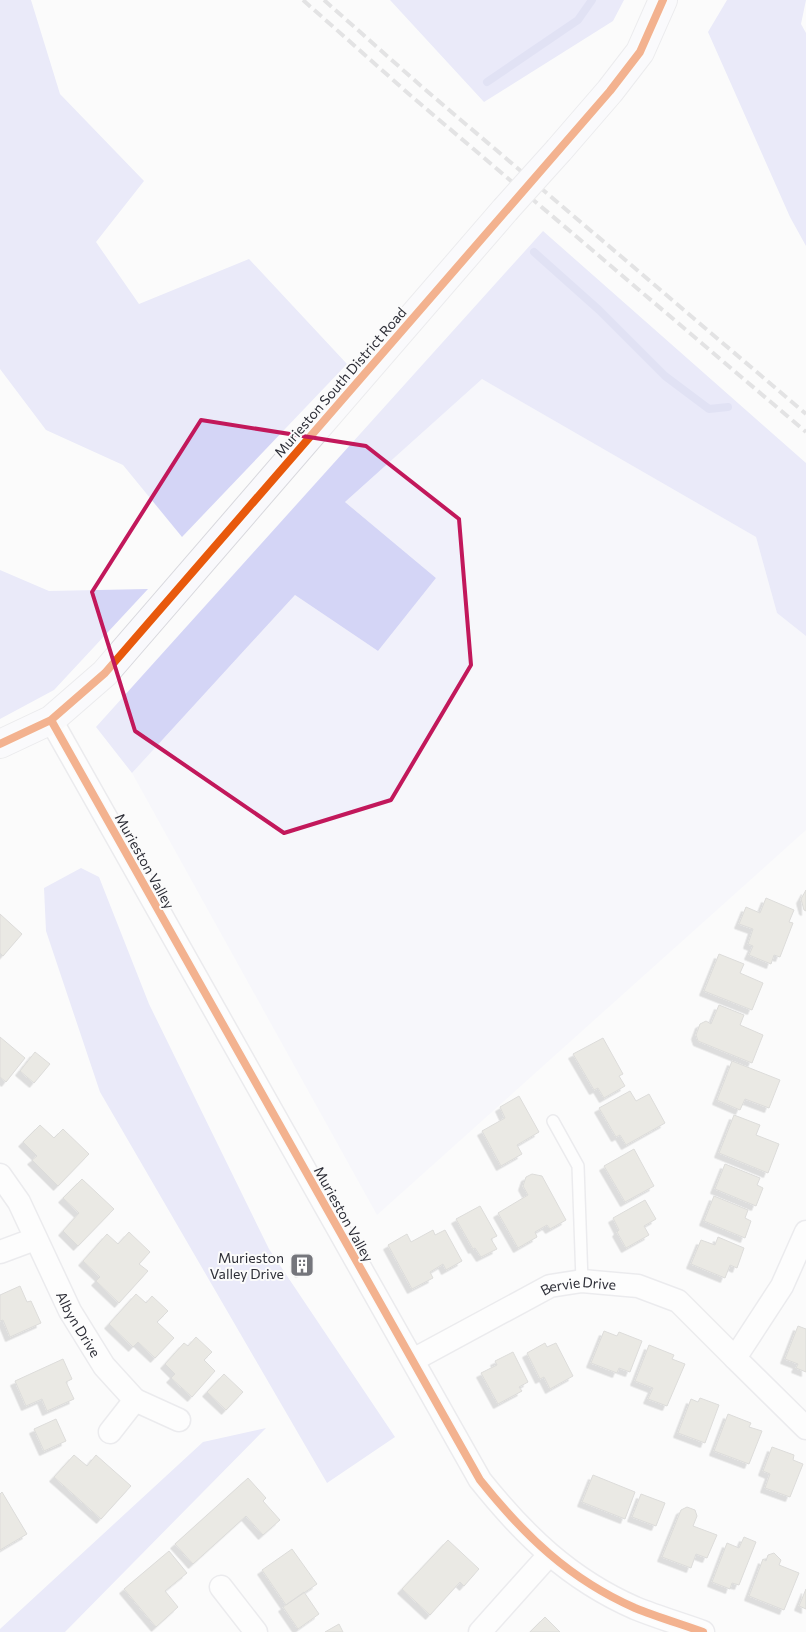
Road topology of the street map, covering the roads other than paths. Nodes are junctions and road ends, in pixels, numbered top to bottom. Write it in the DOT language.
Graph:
graph roads {
  1 [pos="663,0"];
  2 [pos="51,720"];
  3 [pos="0,744"];
  4 [pos="554,1121"];
  5 [pos="0,1175"];
  6 [pos="806,1232"];
  7 [pos="35,1239"];
  8 [pos="0,1252"];
  9 [pos="582,1281"];
  10 [pos="735,1358"];
  11 [pos="413,1360"];
  12 [pos="135,1400"];
  13 [pos="179,1420"];
  14 [pos="806,1428"];
  15 [pos="110,1432"];
  16 [pos="549,1555"];
  17 [pos="221,1587"];
  18 [pos="256,1632"];
  19 [pos="480,1632"];
  20 [pos="703,1632"];
  1 -- 2 [label="street, Murieston South District Road, bridge"];
  2 -- 3 [label="street, Murieston South District Road"];
  2 -- 11 [label="street, Murieston Valley"];
  4 -- 9 [label="lane"];
  5 -- 7 [label="street, Albyn Drive"];
  6 -- 10 [label="street"];
  7 -- 8 [label="street"];
  7 -- 12 [label="street, Albyn Drive"];
  9 -- 10 [label="street, Bervie Drive"];
  9 -- 11 [label="street, Bervie Drive"];
  10 -- 14 [label="street, Bervie Drive"];
  11 -- 16 [label="street, Murieston Valley"];
  12 -- 13 [label="street, Albyn Drive"];
  12 -- 15 [label="street"];
  16 -- 19 [label="street"];
  16 -- 20 [label="street, Murieston Valley"];
  17 -- 18 [label="street"];
}
